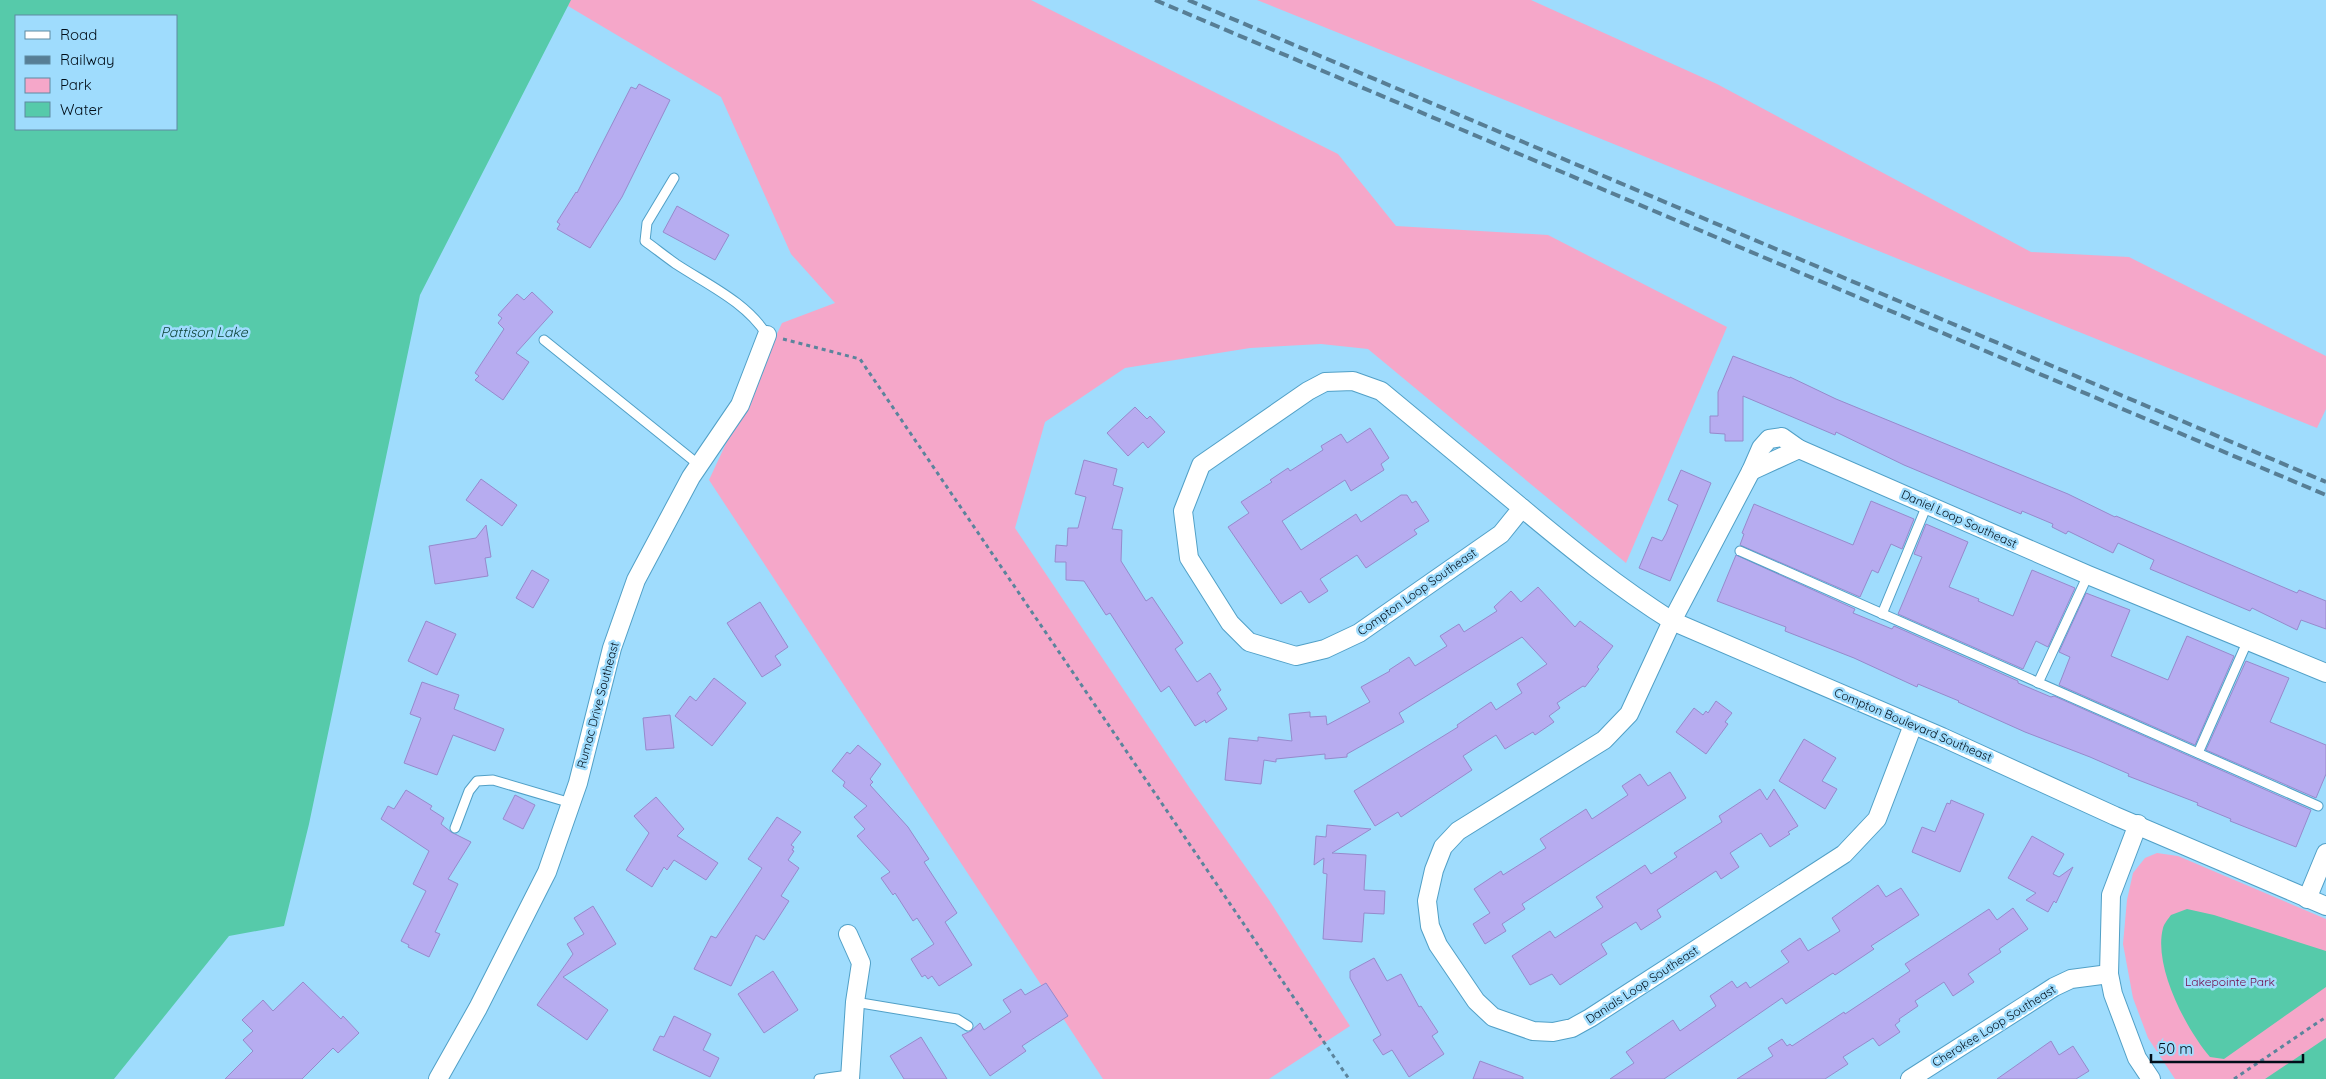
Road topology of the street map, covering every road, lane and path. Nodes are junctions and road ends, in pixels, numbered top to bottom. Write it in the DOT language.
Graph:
graph roads {
  1 [pos="674,178"];
  2 [pos="767,335"];
  3 [pos="544,340"];
  4 [pos="699,465"];
  5 [pos="1927,505"];
  6 [pos="1522,508"];
  7 [pos="1740,551"];
  8 [pos="2088,575"];
  9 [pos="1882,614"];
  10 [pos="1672,621"];
  11 [pos="2248,640"];
  12 [pos="2326,673"];
  13 [pos="2038,683"];
  14 [pos="1913,725"];
  15 [pos="2198,753"];
  16 [pos="571,803"];
  17 [pos="2318,806"];
  18 [pos="2138,824"];
  19 [pos="455,828"];
  20 [pos="2326,853"];
  21 [pos="2307,899"];
  22 [pos="2326,906"];
  23 [pos="848,934"];
  24 [pos="2109,974"];
  25 [pos="855,1002"];
  26 [pos="2326,1017"];
  27 [pos="968,1026"];
  28 [pos="849,1077"];
  29 [pos="438,1079"];
  30 [pos="819,1079"];
  31 [pos="1349,1079"];
  32 [pos="1910,1079"];
  33 [pos="2151,1079"];
  34 [pos="2234,1079"];
  1 -- 2 [label="lane"];
  2 -- 4 [label="street, Rumac Drive Southeast"];
  2 -- 31 [label="path"];
  3 -- 4 [label="lane"];
  4 -- 16 [label="street, Rumac Drive Southeast"];
  5 -- 8 [label="street, Daniel Loop Southeast"];
  5 -- 9 [label="lane"];
  5 -- 10 [label="street, Daniel Loop Southeast"];
  6 -- 6 [label="street, Compton Loop Southeast"];
  6 -- 10 [label="street, Compton Boulevard Southeast"];
  7 -- 9 [label="lane"];
  8 -- 11 [label="street, Daniel Loop Southeast"];
  8 -- 13 [label="lane"];
  9 -- 13 [label="lane"];
  10 -- 14 [label="street, Compton Boulevard Southeast"];
  10 -- 14 [label="street, Danials Loop Southeast"];
  11 -- 12 [label="street, Daniel Loop Southeast"];
  11 -- 15 [label="lane"];
  13 -- 15 [label="lane"];
  14 -- 18 [label="street, Compton Boulevard Southeast"];
  15 -- 17 [label="lane"];
  16 -- 19 [label="lane"];
  16 -- 29 [label="street, Rumac Drive Southeast"];
  18 -- 21 [label="street, Compton Boulevard Southeast"];
  18 -- 24 [label="street"];
  20 -- 21 [label="street"];
  21 -- 22 [label="street, Compton Boulevard Southeast"];
  23 -- 25 [label="street"];
  24 -- 32 [label="street, Cherokee Loop Southeast"];
  24 -- 33 [label="street"];
  25 -- 27 [label="lane"];
  25 -- 28 [label="street"];
  26 -- 34 [label="path"];
  28 -- 30 [label="lane"];
}
